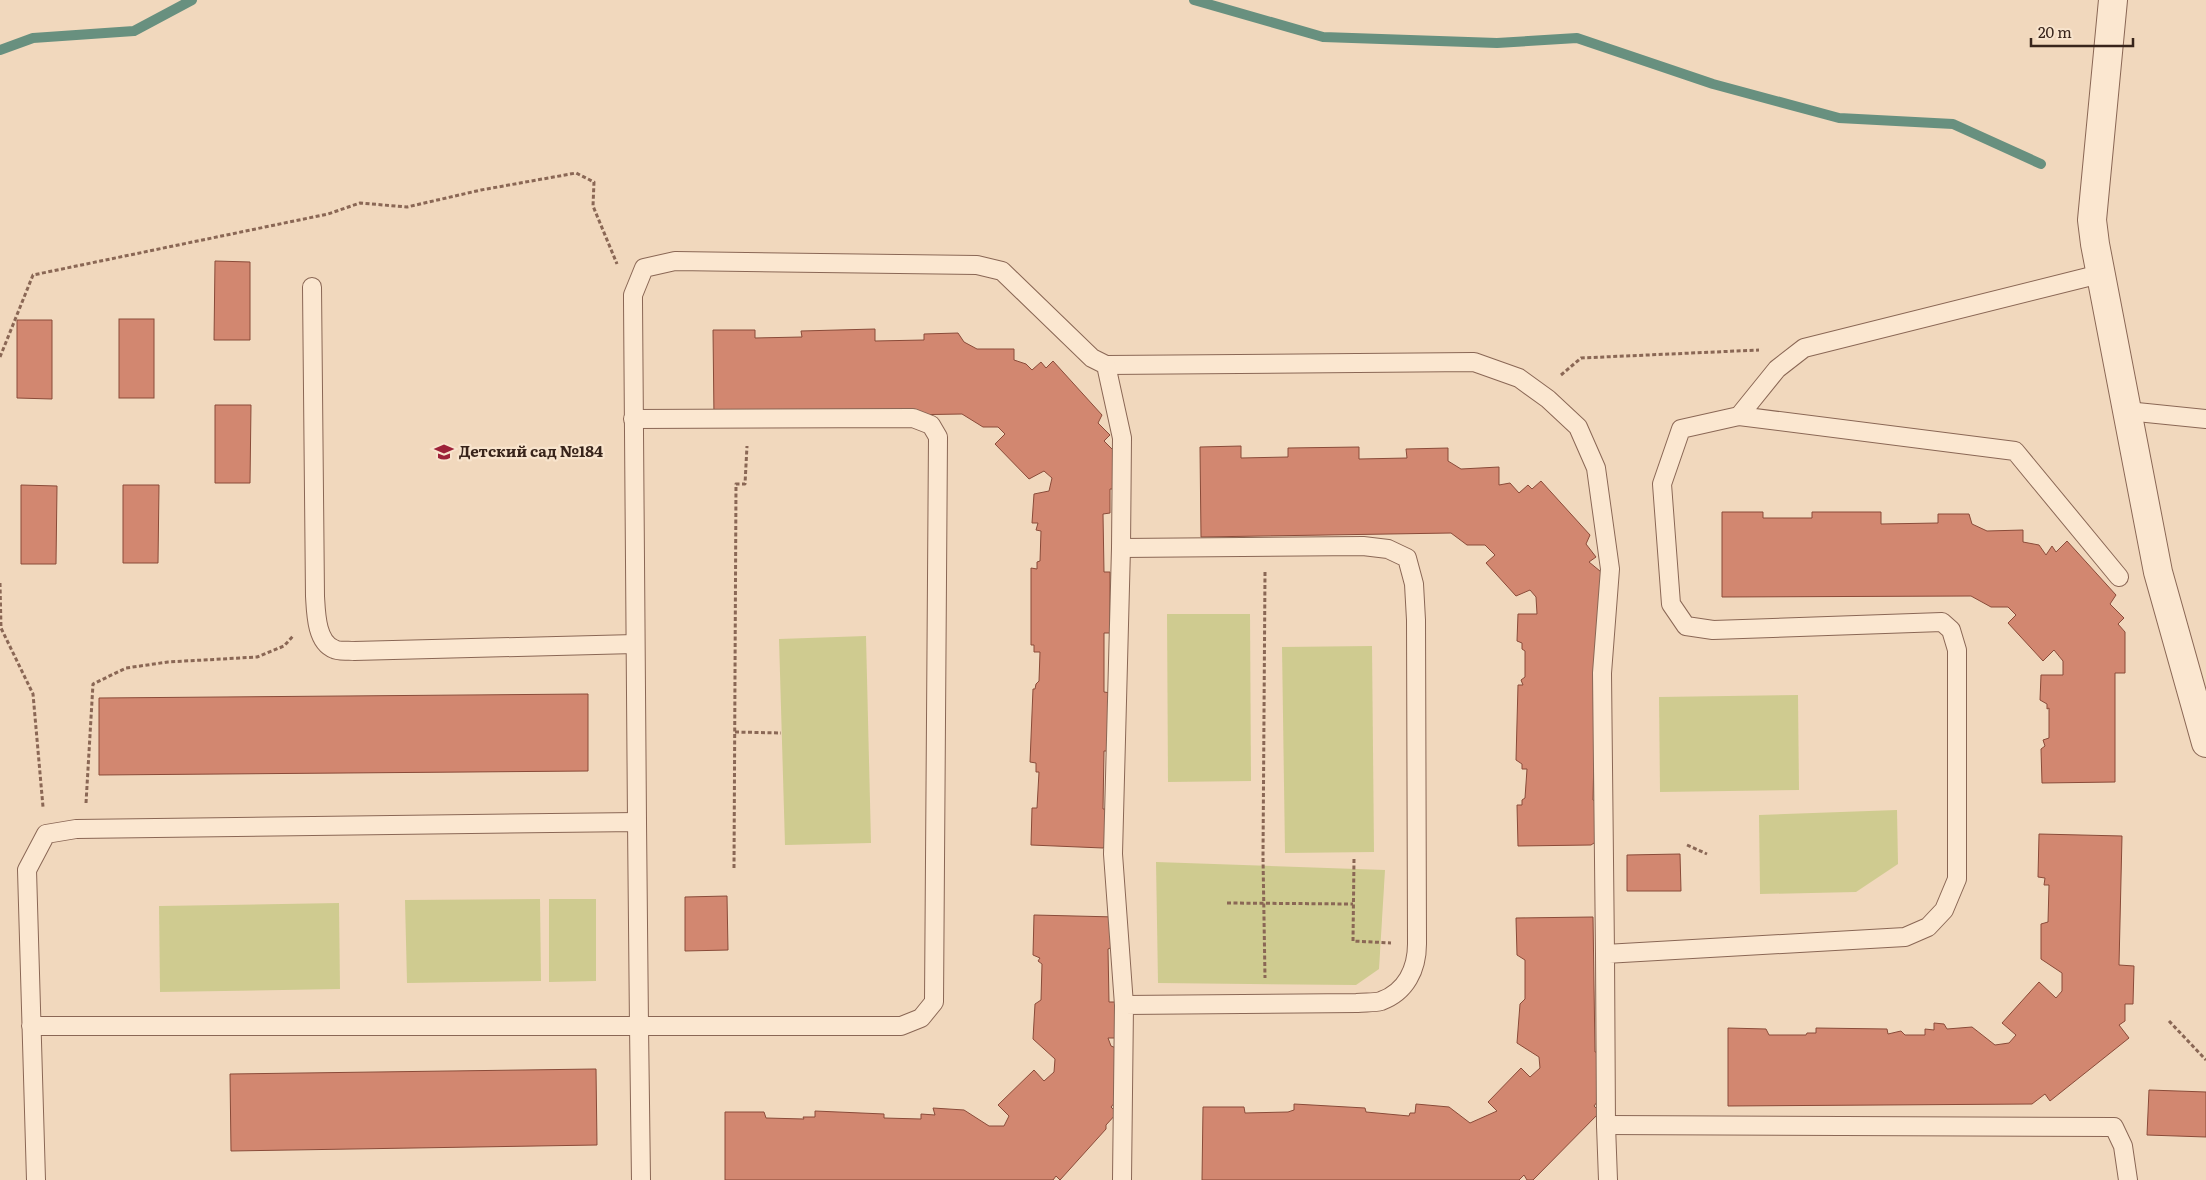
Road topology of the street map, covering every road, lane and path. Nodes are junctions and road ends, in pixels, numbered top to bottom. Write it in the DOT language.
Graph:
graph roads {
  1 [pos="2113,0"];
  2 [pos="2100,274"];
  3 [pos="312,287"];
  4 [pos="633,301"];
  5 [pos="1804,348"];
  6 [pos="0,356"];
  7 [pos="1106,365"];
  8 [pos="1540,393"];
  9 [pos="2127,411"];
  10 [pos="1739,416"];
  11 [pos="633,419"];
  12 [pos="748,419"];
  13 [pos="2206,419"];
  14 [pos="1265,547"];
  15 [pos="1121,548"];
  16 [pos="2119,578"];
  17 [pos="0,583"];
  18 [pos="325,644"];
  19 [pos="636,644"];
  20 [pos="735,732"];
  21 [pos="781,733"];
  22 [pos="2206,742"];
  23 [pos="637,822"];
  24 [pos="85,829"];
  25 [pos="46,834"];
  26 [pos="1687,845"];
  27 [pos="1707,854"];
  28 [pos="1354,859"];
  29 [pos="734,868"];
  30 [pos="1264,902"];
  31 [pos="1227,903"];
  32 [pos="1354,904"];
  33 [pos="1417,944"];
  34 [pos="1605,954"];
  35 [pos="1266,1004"];
  36 [pos="1124,1005"];
  37 [pos="2169,1021"];
  38 [pos="31,1026"];
  39 [pos="639,1026"];
  40 [pos="2206,1060"];
  41 [pos="1606,1124"];
  42 [pos="36,1180"];
  43 [pos="641,1180"];
  44 [pos="1122,1180"];
  45 [pos="1608,1180"];
  46 [pos="2128,1180"];
  1 -- 2 [label="street"];
  2 -- 5 [label="lane"];
  2 -- 9 [label="street"];
  3 -- 18 [label="lane"];
  4 -- 6 [label="path"];
  4 -- 7 [label="lane"];
  4 -- 11 [label="lane"];
  5 -- 8 [label="path"];
  5 -- 10 [label="lane"];
  7 -- 8 [label="lane"];
  7 -- 15 [label="lane"];
  8 -- 34 [label="lane"];
  9 -- 13 [label="lane"];
  9 -- 22 [label="street"];
  10 -- 16 [label="lane"];
  10 -- 34 [label="lane"];
  11 -- 12 [label="lane"];
  11 -- 19 [label="lane"];
  12 -- 20 [label="path"];
  12 -- 39 [label="lane"];
  14 -- 15 [label="lane"];
  14 -- 30 [label="path"];
  14 -- 33 [label="lane"];
  15 -- 36 [label="lane"];
  17 -- 25 [label="path"];
  18 -- 19 [label="lane"];
  18 -- 24 [label="path"];
  19 -- 23 [label="lane"];
  20 -- 21 [label="path"];
  20 -- 29 [label="path"];
  23 -- 24 [label="lane"];
  23 -- 39 [label="lane"];
  24 -- 25 [label="lane"];
  25 -- 38 [label="lane"];
  26 -- 27 [label="path"];
  28 -- 32 [label="path"];
  30 -- 31 [label="path"];
  30 -- 32 [label="path"];
  30 -- 35 [label="path"];
  32 -- 33 [label="path"];
  33 -- 35 [label="lane"];
  34 -- 41 [label="lane"];
  35 -- 36 [label="lane"];
  36 -- 44 [label="lane"];
  37 -- 40 [label="path"];
  38 -- 39 [label="lane"];
  38 -- 42 [label="lane"];
  39 -- 43 [label="lane"];
  41 -- 45 [label="lane"];
  41 -- 46 [label="lane"];
}
